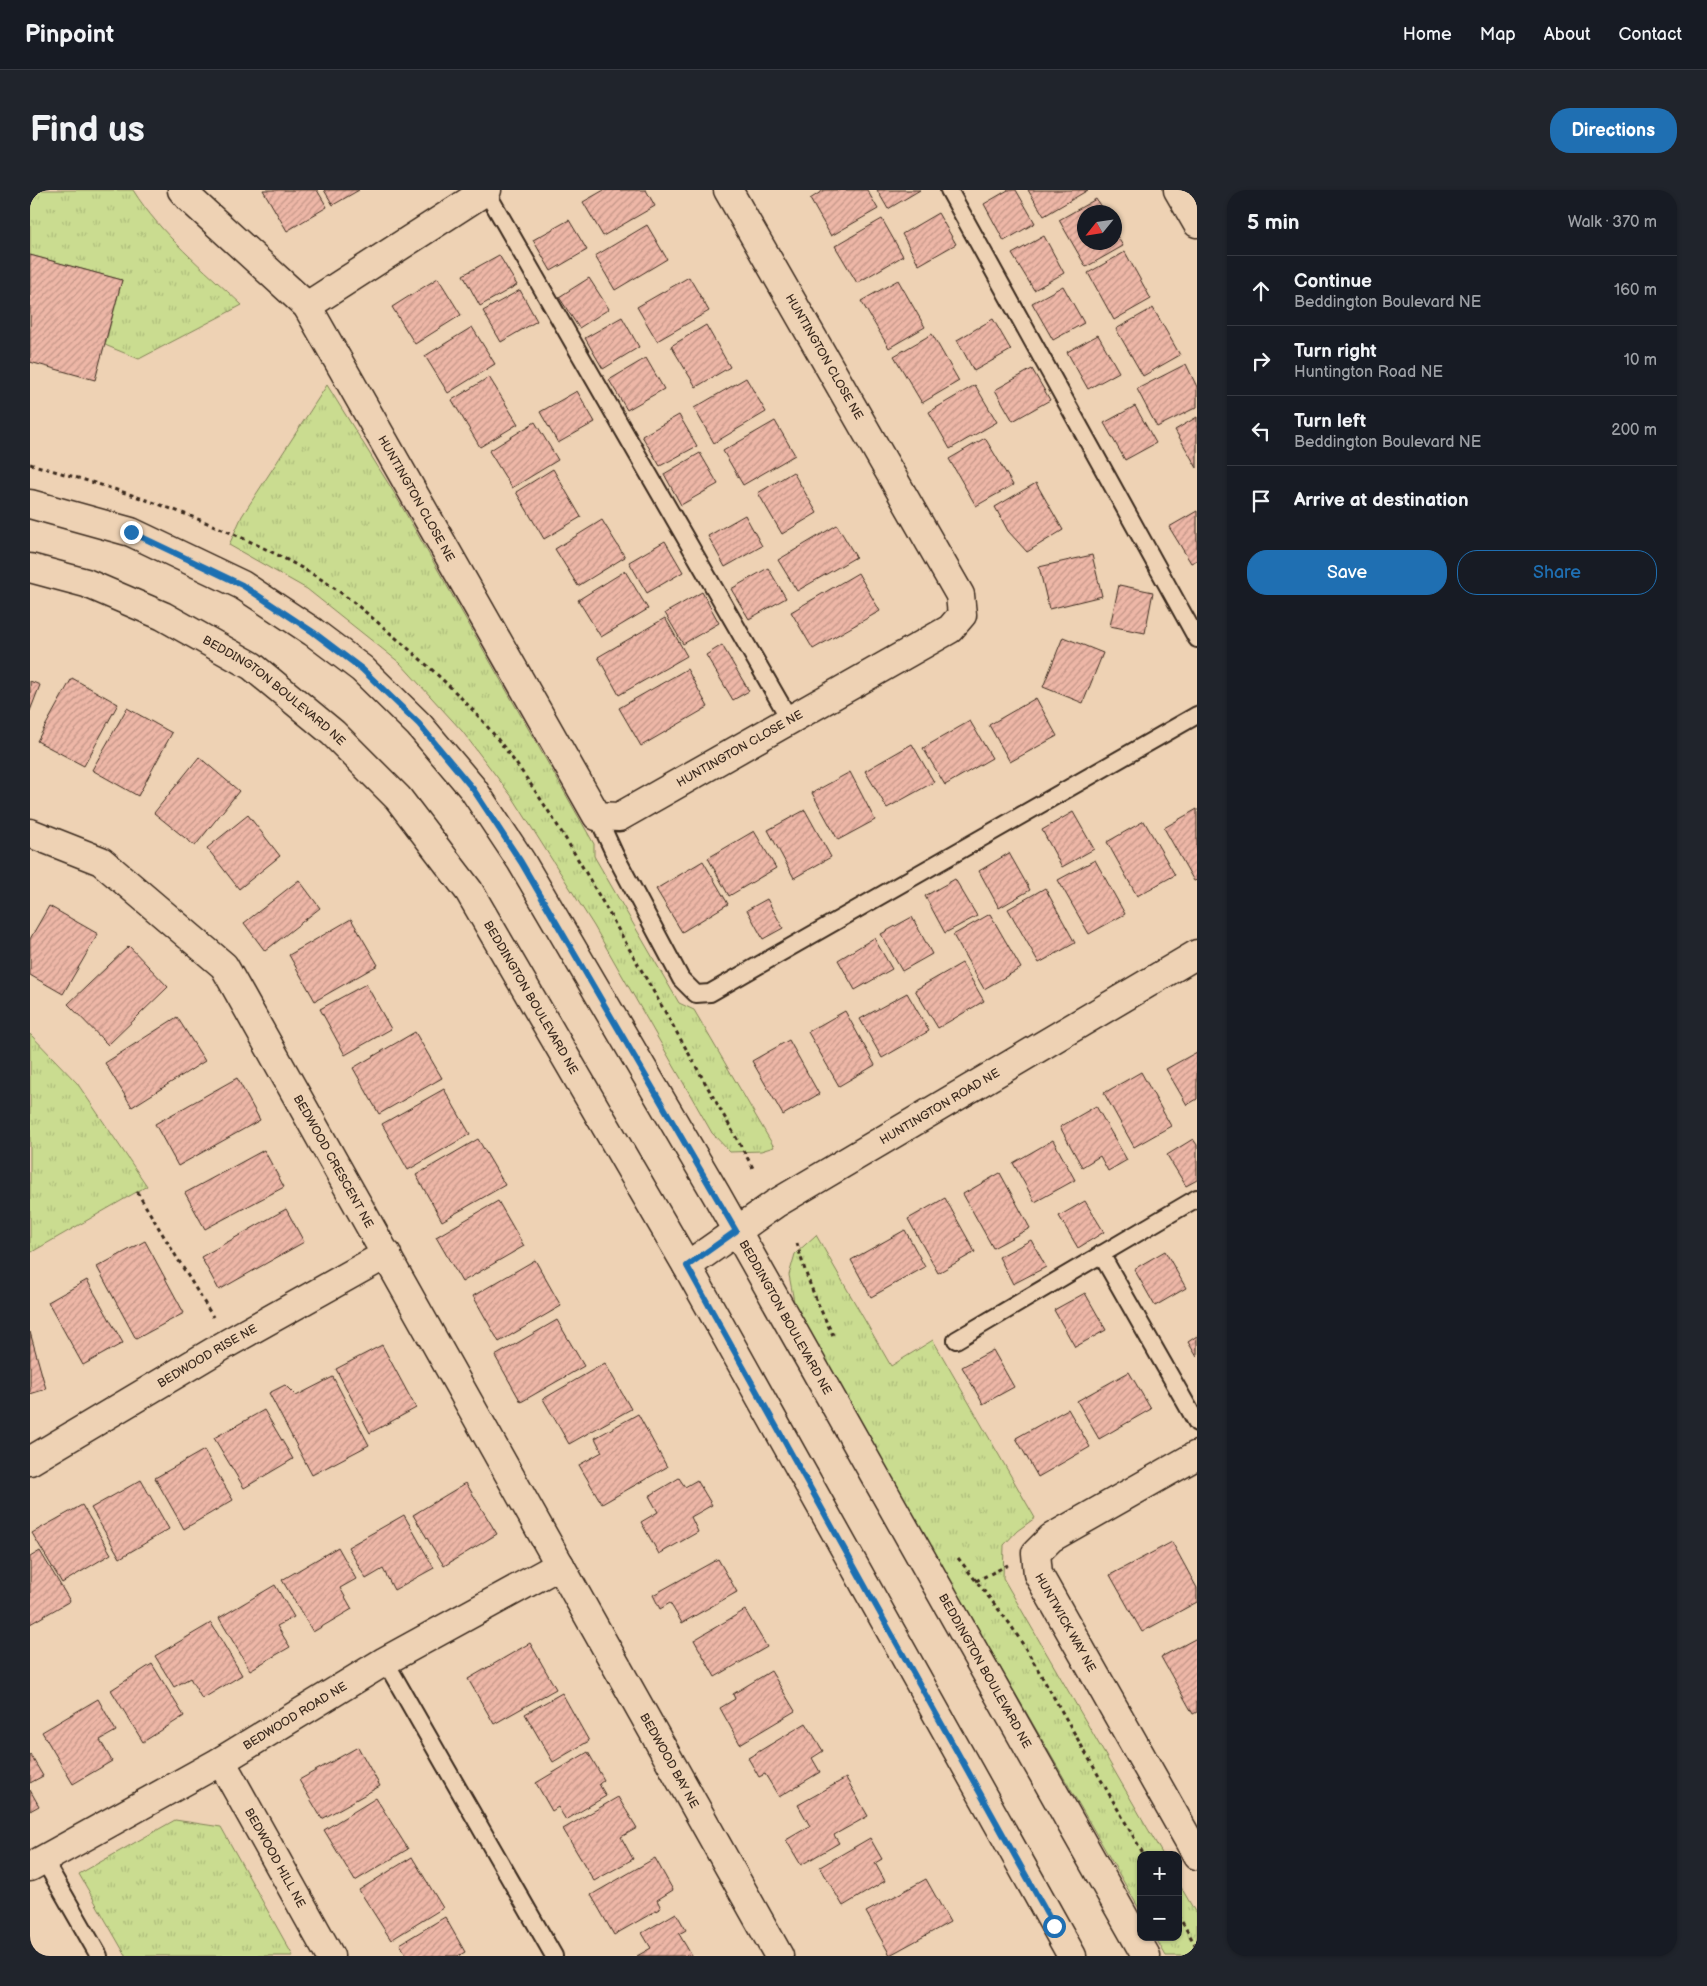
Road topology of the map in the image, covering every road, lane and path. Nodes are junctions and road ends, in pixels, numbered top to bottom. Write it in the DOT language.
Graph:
graph roads {
  1 [pos="182,190"];
  2 [pos="487,190"];
  3 [pos="728,190"];
  4 [pos="949,190"];
  5 [pos="1178,190"];
  6 [pos="1197,223"];
  7 [pos="307,306"];
  8 [pos="30,504"];
  9 [pos="30,568"];
  10 [pos="1197,639"];
  11 [pos="1197,715"];
  12 [pos="790,720"];
  13 [pos="597,816"];
  14 [pos="30,833"];
  15 [pos="1197,954"];
  16 [pos="137,1192"];
  17 [pos="1197,1198"];
  18 [pos="736,1231"];
  19 [pos="797,1243"];
  20 [pos="387,1254"];
  21 [pos="1101,1254"];
  22 [pos="687,1266"];
  23 [pos="956,1340"];
  24 [pos="836,1342"];
  25 [pos="228,1343"];
  26 [pos="1197,1423"];
  27 [pos="1197,1455"];
  28 [pos="30,1461"];
  29 [pos="952,1550"];
  30 [pos="560,1565"];
  31 [pos="385,1661"];
  32 [pos="221,1761"];
  33 [pos="1142,1851"];
  34 [pos="1197,1855"];
  35 [pos="37,1864"];
  36 [pos="1182,1922"];
  37 [pos="1197,1948"];
  38 [pos="99,1956"];
  39 [pos="330,1956"];
  40 [pos="554,1956"];
  41 [pos="779,1956"];
  42 [pos="1072,1956"];
  43 [pos="1146,1956"];
  1 -- 7 [label="street, HUNTINGTON CLOSE NE"];
  2 -- 7 [label="street"];
  2 -- 12 [label="lane"];
  3 -- 12 [label="street, HUNTINGTON CLOSE NE"];
  4 -- 10 [label="lane"];
  5 -- 6 [label="street"];
  7 -- 13 [label="street, HUNTINGTON CLOSE NE"];
  8 -- 18 [label="street, BEDDINGTON BOULEVARD NE"];
  9 -- 22 [label="street, BEDDINGTON BOULEVARD NE"];
  11 -- 13 [label="lane"];
  12 -- 13 [label="street, HUNTINGTON CLOSE NE"];
  14 -- 20 [label="street, BEDWOOD CRESCENT NE"];
  15 -- 18 [label="street, HUNTINGTON ROAD NE"];
  16 -- 25 [label="path"];
  17 -- 21 [label="lane"];
  18 -- 22 [label="street, HUNTINGTON ROAD NE"];
  18 -- 43 [label="street, BEDDINGTON BOULEVARD NE"];
  19 -- 24 [label="path"];
  20 -- 25 [label="street, BEDWOOD RISE NE"];
  20 -- 30 [label="street, BEDWOOD CRESCENT NE"];
  21 -- 23 [label="lane"];
  21 -- 26 [label="lane"];
  22 -- 42 [label="street, BEDDINGTON BOULEVARD NE"];
  25 -- 28 [label="street, BEDWOOD RISE NE"];
  27 -- 34 [label="street, HUNTWICK WAY NE"];
  29 -- 33 [label="path"];
  30 -- 31 [label="street, BEDWOOD ROAD NE"];
  30 -- 41 [label="street, BEDWOOD BAY NE"];
  31 -- 32 [label="street, BEDWOOD ROAD NE"];
  31 -- 40 [label="lane"];
  32 -- 35 [label="street, BEDWOOD ROAD NE"];
  32 -- 39 [label="street, BEDWOOD HILL NE"];
  35 -- 38 [label="lane"];
  36 -- 37 [label="path"];
}
